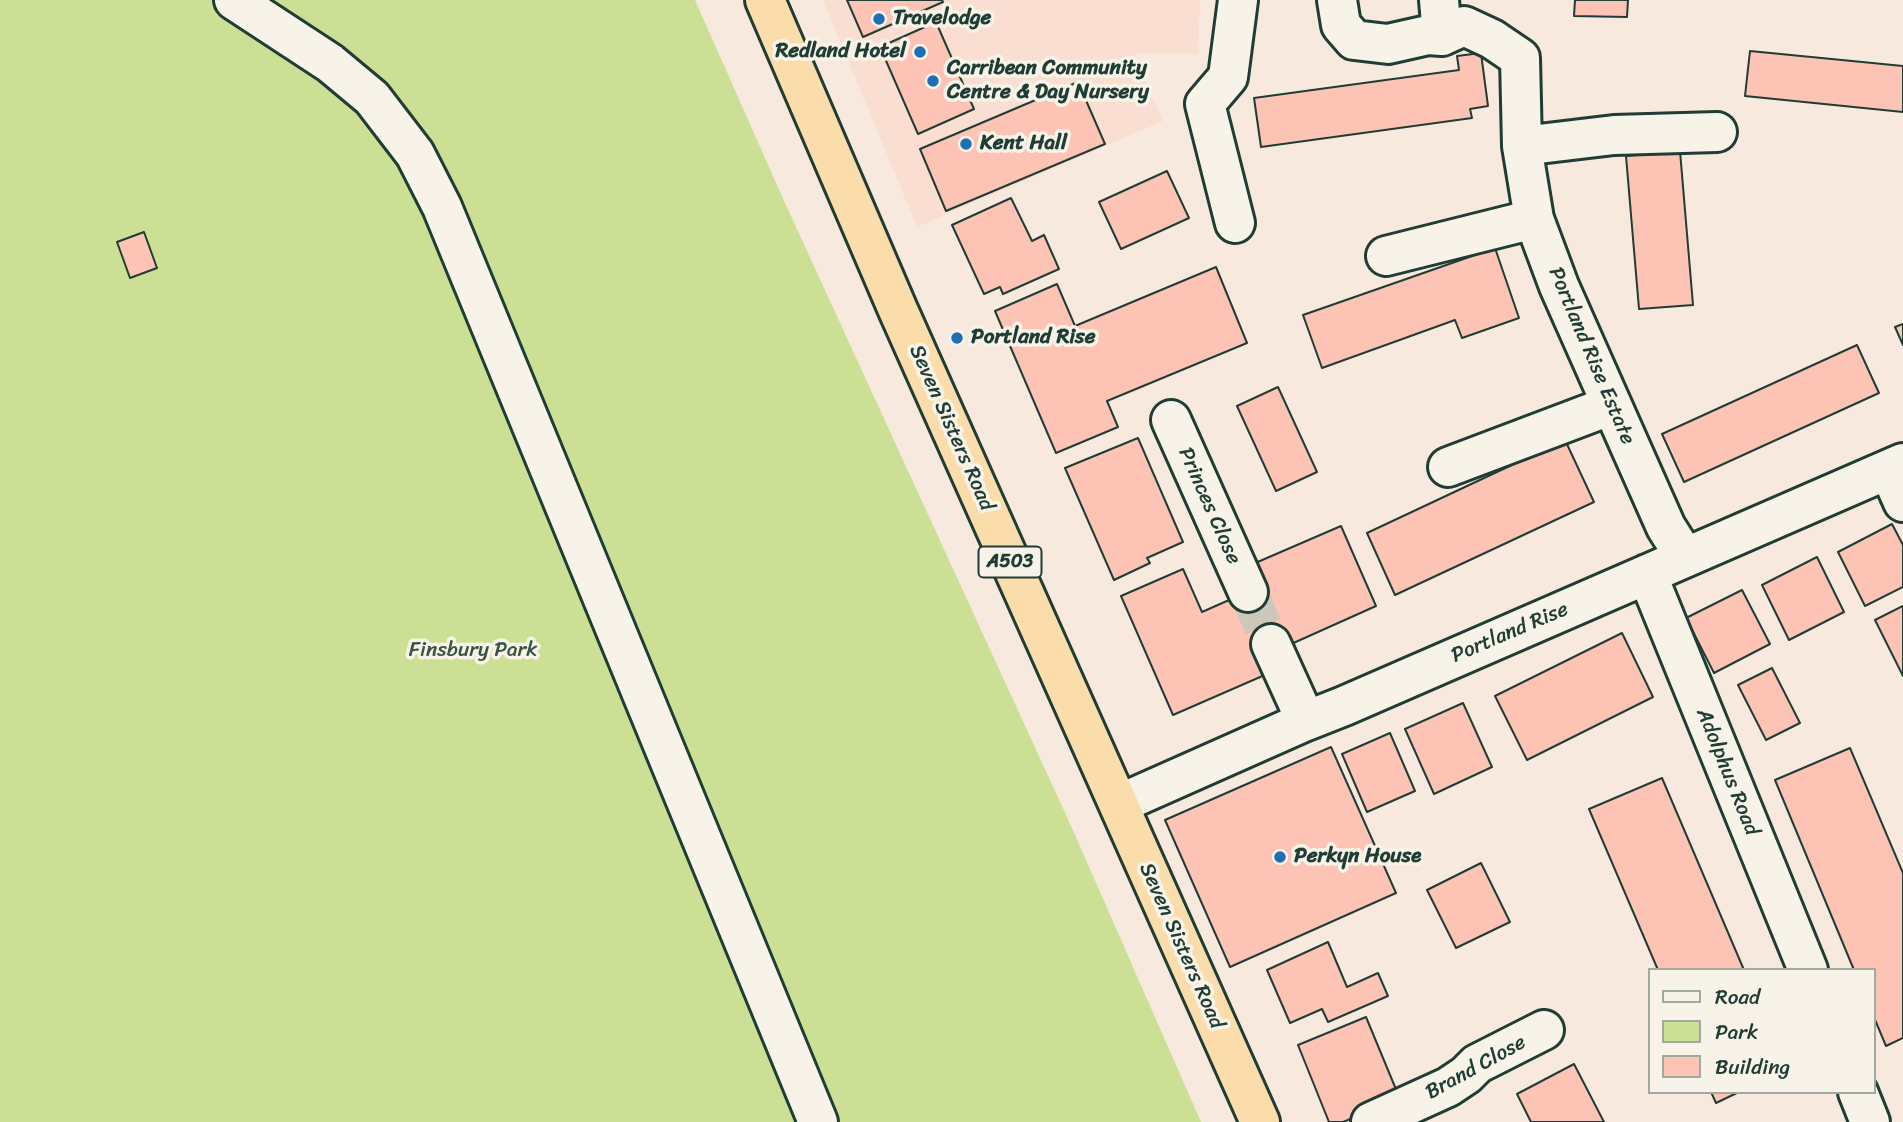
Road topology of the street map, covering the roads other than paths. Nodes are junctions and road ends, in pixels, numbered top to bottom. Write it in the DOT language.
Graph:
graph roads {
  1 [pos="234,0"];
  2 [pos="765,0"];
  3 [pos="1238,0"];
  4 [pos="1337,0"];
  5 [pos="1440,18"];
  6 [pos="1717,132"];
  7 [pos="1522,146"];
  8 [pos="1534,219"];
  9 [pos="1235,223"];
  10 [pos="1386,256"];
  11 [pos="1612,405"];
  12 [pos="1171,420"];
  13 [pos="1448,467"];
  14 [pos="1898,478"];
  15 [pos="1685,557"];
  16 [pos="1647,574"];
  17 [pos="1248,592"];
  18 [pos="1271,644"];
  19 [pos="1306,721"];
  20 [pos="1119,804"];
  21 [pos="1807,968"];
  22 [pos="1544,1030"];
  23 [pos="1859,1094"];
  24 [pos="818,1122"];
  25 [pos="1260,1122"];
  26 [pos="1371,1122"];
  27 [pos="1870,1122"];
  1 -- 24 [label="street"];
  2 -- 20 [label="highway, Seven Sisters Road / A503"];
  3 -- 9 [label="street"];
  4 -- 5 [label="street"];
  5 -- 7 [label="street, Portland Rise Estate"];
  6 -- 7 [label="street"];
  7 -- 8 [label="street, Portland Rise Estate"];
  8 -- 10 [label="street"];
  8 -- 11 [label="street, Portland Rise Estate"];
  11 -- 13 [label="street"];
  11 -- 15 [label="street, Portland Rise Estate"];
  12 -- 17 [label="street, Princes Close"];
  14 -- 15 [label="street, Portland Rise"];
  15 -- 16 [label="street, Portland Rise"];
  16 -- 19 [label="street, Portland Rise"];
  16 -- 21 [label="street, Adolphus Road"];
  18 -- 19 [label="street"];
  19 -- 20 [label="street, Portland Rise"];
  20 -- 25 [label="highway, Seven Sisters Road / A503"];
  22 -- 26 [label="street, Brand Close"];
  23 -- 27 [label="street"];
}
